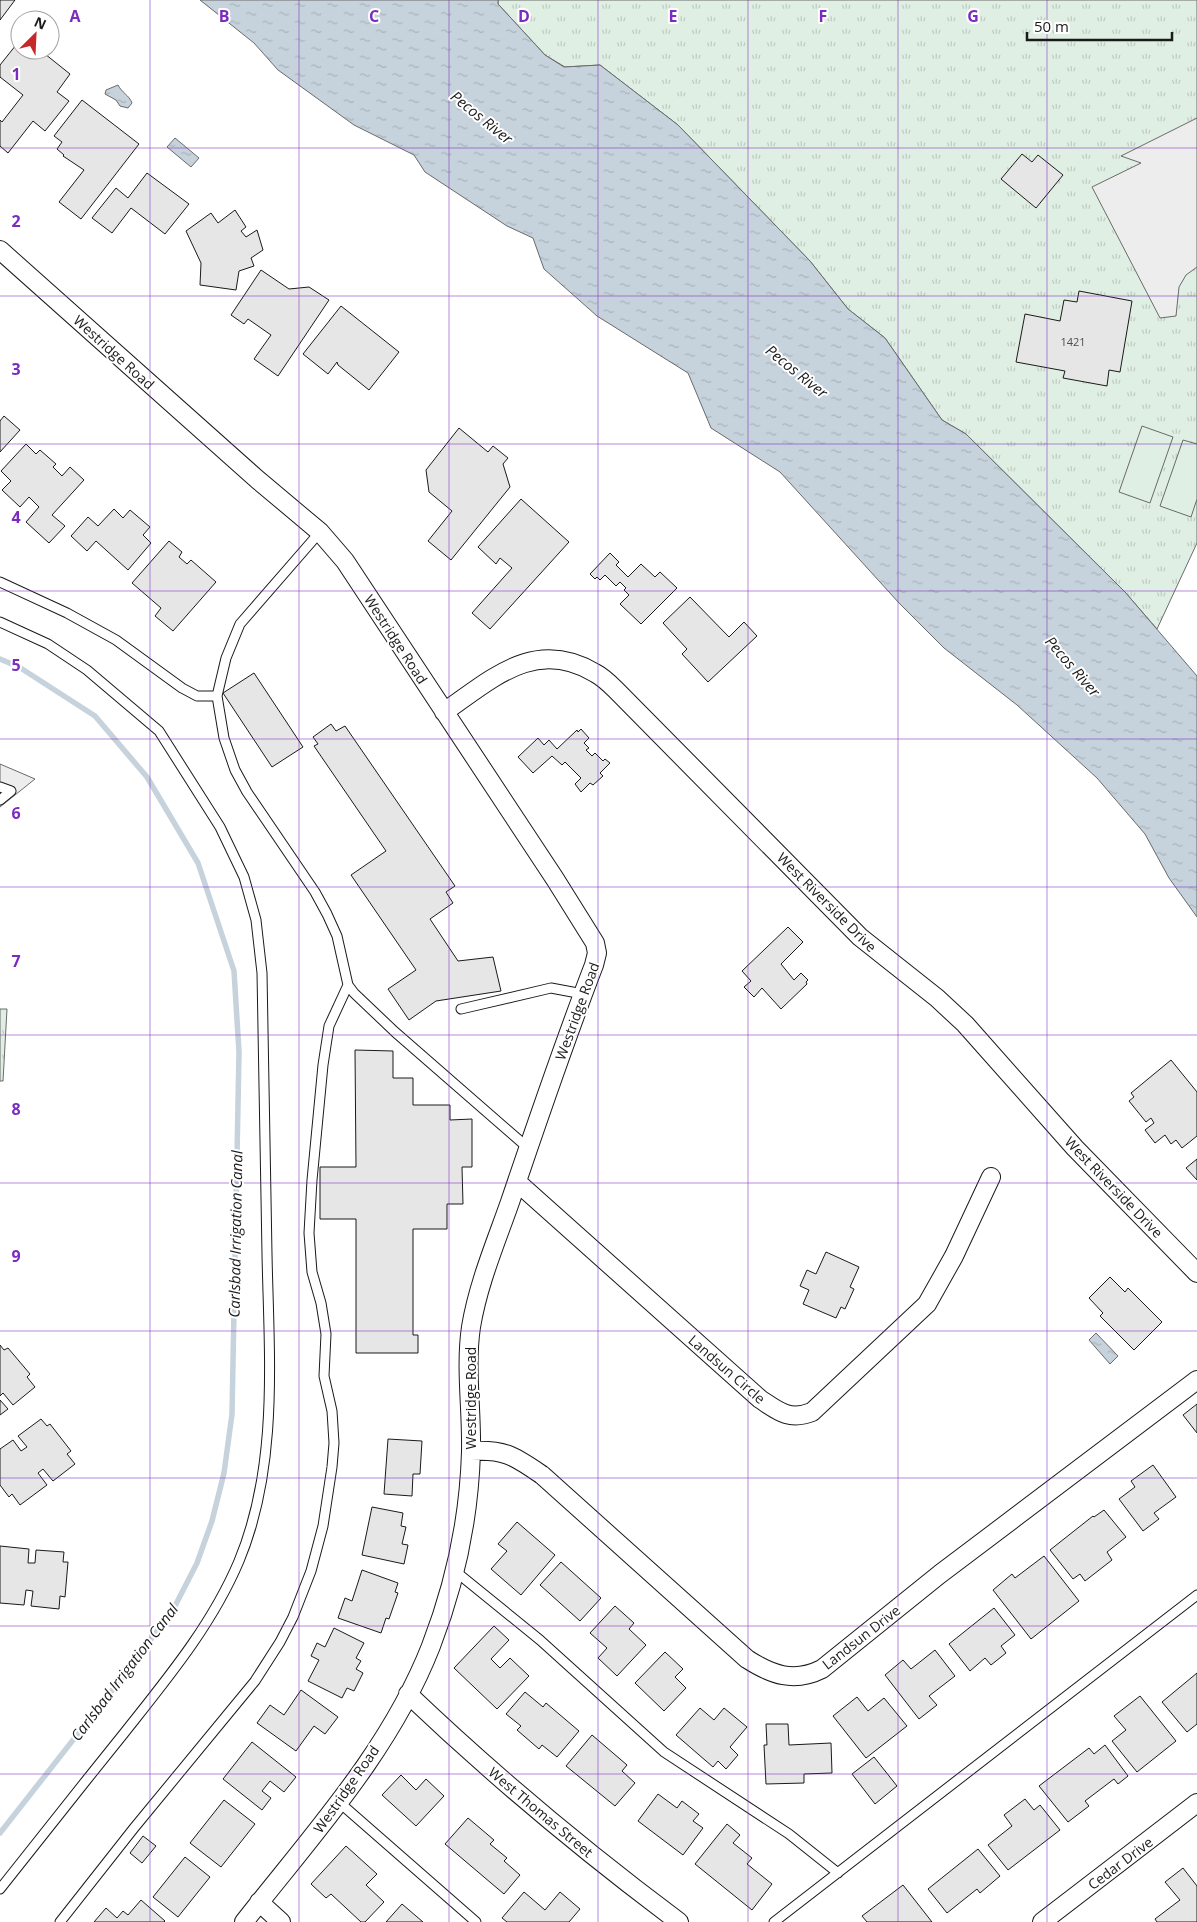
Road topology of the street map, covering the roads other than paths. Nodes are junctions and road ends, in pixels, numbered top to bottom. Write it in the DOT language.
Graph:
graph roads {
  1 [pos="0,250"];
  2 [pos="320,532"];
  3 [pos="0,582"];
  4 [pos="0,622"];
  5 [pos="217,696"];
  6 [pos="444,712"];
  7 [pos="0,787"];
  8 [pos="0,800"];
  9 [pos="348,985"];
  10 [pos="583,994"];
  11 [pos="461,1009"];
  12 [pos="527,1147"];
  13 [pos="991,1177"];
  14 [pos="517,1182"];
  15 [pos="1197,1273"];
  16 [pos="1197,1380"];
  17 [pos="471,1451"];
  18 [pos="455,1571"];
  19 [pos="1197,1595"];
  20 [pos="408,1694"];
  21 [pos="340,1803"];
  22 [pos="1197,1803"];
  23 [pos="838,1873"];
  24 [pos="0,1889"];
  25 [pos="259,1902"];
  26 [pos="60,1922"];
  27 [pos="244,1922"];
  28 [pos="280,1922"];
  29 [pos="476,1922"];
  30 [pos="679,1922"];
  31 [pos="774,1922"];
  32 [pos="1042,1922"];
  1 -- 2 [label="street, Westridge Road"];
  2 -- 5 [label="lane"];
  2 -- 6 [label="street, Westridge Road"];
  3 -- 5 [label="lane"];
  4 -- 24 [label="lane"];
  5 -- 9 [label="lane"];
  6 -- 10 [label="street, Westridge Road"];
  6 -- 15 [label="street, West Riverside Drive"];
  7 -- 8 [label="lane"];
  9 -- 12 [label="lane"];
  9 -- 26 [label="lane"];
  10 -- 11 [label="lane"];
  10 -- 12 [label="street, Westridge Road"];
  12 -- 14 [label="street, Westridge Road"];
  13 -- 14 [label="street, Landsun Circle"];
  14 -- 17 [label="street, Westridge Road"];
  16 -- 17 [label="street, Landsun Drive"];
  17 -- 18 [label="street, Westridge Road"];
  18 -- 20 [label="street, Westridge Road"];
  18 -- 23 [label="lane"];
  19 -- 23 [label="lane"];
  20 -- 21 [label="street, Westridge Road"];
  20 -- 30 [label="street, West Thomas Street"];
  21 -- 25 [label="street, Westridge Road"];
  21 -- 29 [label="lane"];
  22 -- 32 [label="street, Cedar Drive"];
  23 -- 31 [label="lane"];
  25 -- 27 [label="street, Westridge Road"];
  25 -- 28 [label="street"];
}
